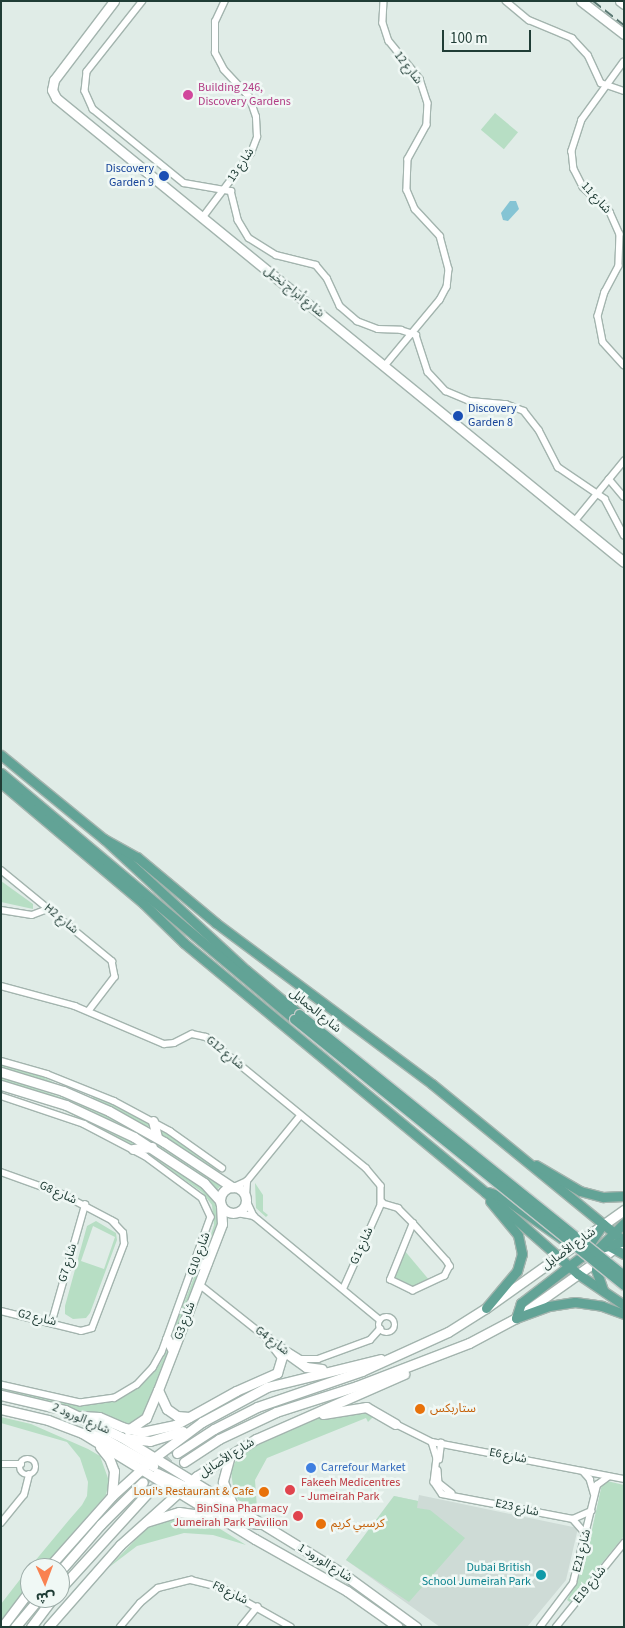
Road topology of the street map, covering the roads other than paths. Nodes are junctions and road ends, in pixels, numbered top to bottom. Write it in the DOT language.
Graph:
graph roads {
  1 [pos="114,1"];
  2 [pos="143,1"];
  3 [pos="226,1"];
  4 [pos="384,1"];
  5 [pos="506,1"];
  6 [pos="581,1"];
  7 [pos="620,1"];
  8 [pos="624,4"];
  9 [pos="624,34"];
  10 [pos="624,62"];
  11 [pos="605,87"];
  12 [pos="624,91"];
  13 [pos="224,190"];
  14 [pos="203,217"];
  15 [pos="412,333"];
  16 [pos="624,365"];
  17 [pos="385,366"];
  18 [pos="624,461"];
  19 [pos="609,479"];
  20 [pos="598,493"];
  21 [pos="624,497"];
  22 [pos="574,522"];
  23 [pos="624,535"];
  24 [pos="624,562"];
  25 [pos="1,755"];
  26 [pos="1,773"];
  27 [pos="1,783"];
  28 [pos="104,839"];
  29 [pos="1,870"];
  30 [pos="48,909"];
  31 [pos="1,910"];
  32 [pos="1,986"];
  33 [pos="89,1011"];
  34 [pos="297,1016"];
  35 [pos="1,1061"];
  36 [pos="1,1072"];
  37 [pos="1,1085"];
  38 [pos="1,1096"];
  39 [pos="300,1116"];
  40 [pos="153,1121"];
  41 [pos="157,1137"];
  42 [pos="152,1147"];
  43 [pos="132,1149"];
  44 [pos="526,1162"];
  45 [pos="222,1168"];
  46 [pos="1,1172"];
  47 [pos="247,1181"];
  48 [pos="233,1187"];
  49 [pos="485,1192"];
  50 [pos="624,1196"];
  51 [pos="246,1197"];
  52 [pos="220,1203"];
  53 [pos="381,1204"];
  54 [pos="85,1205"];
  55 [pos="624,1210"];
  56 [pos="236,1213"];
  57 [pos="254,1216"];
  58 [pos="112,1221"];
  59 [pos="413,1223"];
  60 [pos="624,1223"];
  61 [pos="222,1224"];
  62 [pos="603,1224"];
  63 [pos="612,1232"];
  64 [pos="624,1241"];
  65 [pos="574,1246"];
  66 [pos="595,1246"];
  67 [pos="613,1247"];
  68 [pos="624,1254"];
  69 [pos="559,1256"];
  70 [pos="595,1262"];
  71 [pos="206,1263"];
  72 [pos="194,1265"];
  73 [pos="570,1266"];
  74 [pos="578,1274"];
  75 [pos="624,1274"];
  76 [pos="199,1284"];
  77 [pos="624,1285"];
  78 [pos="343,1289"];
  79 [pos="605,1292"];
  80 [pos="624,1305"];
  81 [pos="486,1308"];
  82 [pos="1,1311"];
  83 [pos="624,1314"];
  84 [pos="516,1318"];
  85 [pos="380,1320"];
  86 [pos="52,1321"];
  87 [pos="380,1329"];
  88 [pos="267,1338"];
  89 [pos="167,1339"];
  90 [pos="412,1349"];
  91 [pos="173,1351"];
  92 [pos="288,1354"];
  93 [pos="421,1363"];
  94 [pos="332,1370"];
  95 [pos="1,1385"];
  96 [pos="158,1390"];
  97 [pos="1,1396"];
  98 [pos="1,1409"];
  99 [pos="80,1416"];
  100 [pos="189,1417"];
  101 [pos="202,1422"];
  102 [pos="292,1422"];
  103 [pos="399,1426"];
  104 [pos="128,1430"];
  105 [pos="82,1433"];
  106 [pos="120,1437"];
  107 [pos="437,1442"];
  108 [pos="451,1445"];
  109 [pos="177,1453"];
  110 [pos="231,1453"];
  111 [pos="438,1454"];
  112 [pos="184,1462"];
  113 [pos="148,1463"];
  114 [pos="21,1464"];
  115 [pos="4,1465"];
  116 [pos="583,1471"];
  117 [pos="22,1472"];
  118 [pos="29,1475"];
  119 [pos="610,1476"];
  120 [pos="624,1479"];
  121 [pos="143,1482"];
  122 [pos="184,1486"];
  123 [pos="150,1490"];
  124 [pos="594,1495"];
  125 [pos="112,1496"];
  126 [pos="235,1508"];
  127 [pos="591,1510"];
  128 [pos="221,1519"];
  129 [pos="573,1519"];
  130 [pos="1,1524"];
  131 [pos="261,1524"];
  132 [pos="139,1526"];
  133 [pos="586,1534"];
  134 [pos="624,1543"];
  135 [pos="57,1558"];
  136 [pos="70,1560"];
  137 [pos="70,1579"];
  138 [pos="20,1603"];
  139 [pos="257,1607"];
  140 [pos="31,1608"];
  141 [pos="45,1608"];
  142 [pos="2,1627"];
  143 [pos="16,1627"];
  144 [pos="31,1627"];
  145 [pos="48,1627"];
  146 [pos="120,1627"];
  147 [pos="241,1627"];
  148 [pos="291,1627"];
  149 [pos="398,1627"];
  150 [pos="416,1627"];
  151 [pos="540,1627"];
  152 [pos="556,1627"];
  1 -- 14 [label="street, شارع أبراج نخيل"];
  2 -- 13 [label="street"];
  3 -- 13 [label="street, شارع 13"];
  4 -- 15 [label="street, شارع 12"];
  5 -- 11 [label="street"];
  6 -- 9 [label="street"];
  7 -- 8 [label="street"];
  10 -- 11 [label="street, شارع 11"];
  11 -- 12 [label="street"];
  11 -- 16 [label="street, شارع 11"];
  13 -- 14 [label="street, شارع 13"];
  13 -- 15 [label="street"];
  14 -- 17 [label="street, شارع أبراج نخيل"];
  15 -- 17 [label="street, شارع 12"];
  15 -- 20 [label="street"];
  17 -- 22 [label="street, شارع أبراج نخيل"];
  18 -- 19 [label="street"];
  19 -- 20 [label="street"];
  19 -- 21 [label="street"];
  20 -- 22 [label="street"];
  20 -- 23 [label="street"];
  22 -- 24 [label="street, شارع أبراج نخيل"];
  25 -- 28 [label="main road, شارع الجمايل"];
  26 -- 34 [label="main road, شارع الجمايل"];
  27 -- 49 [label="main road"];
  28 -- 34 [label="main road, شارع الجمايل"];
  28 -- 44 [label="main road"];
  29 -- 30 [label="street, H2 شارع"];
  30 -- 31 [label="street"];
  30 -- 33 [label="street, H2 شارع"];
  32 -- 33 [label="street, G12 شارع"];
  33 -- 39 [label="street, G12 شارع"];
  34 -- 75 [label="main road, شارع الجمايل, bridge"];
  34 -- 77 [label="main road, شارع الجمايل, bridge"];
  35 -- 40 [label="street"];
  36 -- 41 [label="street"];
  37 -- 42 [label="street"];
  38 -- 43 [label="street, G10 شارع"];
  39 -- 47 [label="street"];
  39 -- 53 [label="street, G12 شارع"];
  40 -- 41 [label="street"];
  40 -- 45 [label="street"];
  41 -- 48 [label="street"];
  42 -- 43 [label="street"];
  42 -- 52 [label="street"];
  43 -- 72 [label="street, G10 شارع"];
  44 -- 50 [label="main road"];
  44 -- 62 [label="main road"];
  46 -- 54 [label="street, G8 شارع"];
  47 -- 48 [label="street"];
  47 -- 51 [label="street"];
  48 -- 51 [label="street"];
  48 -- 52 [label="street"];
  49 -- 65 [label="main road"];
  49 -- 69 [label="main road"];
  49 -- 81 [label="main road"];
  51 -- 56 [label="street"];
  51 -- 57 [label="street"];
  52 -- 56 [label="street"];
  52 -- 61 [label="street, G3 شارع"];
  53 -- 59 [label="street"];
  53 -- 78 [label="street, G1 شارع"];
  54 -- 58 [label="street, G8 شارع"];
  54 -- 86 [label="street, G7 شارع"];
  55 -- 62 [label="street, شارع الأصايل"];
  56 -- 57 [label="street"];
  56 -- 61 [label="street, G3 شارع"];
  57 -- 78 [label="street"];
  58 -- 86 [label="street, G2 شارع"];
  59 -- 59 [label="street"];
  60 -- 63 [label="main road"];
  61 -- 71 [label="street, G3 شارع"];
  62 -- 63 [label="main road"];
  62 -- 65 [label="street, شارع الأصايل"];
  62 -- 66 [label="main road"];
  63 -- 64 [label="main road"];
  63 -- 66 [label="main road"];
  64 -- 67 [label="street, شارع الأصايل"];
  65 -- 66 [label="main road"];
  65 -- 69 [label="main road"];
  66 -- 67 [label="main road"];
  66 -- 70 [label="main road"];
  66 -- 73 [label="main road"];
  67 -- 68 [label="main road"];
  67 -- 70 [label="street, شارع الأصايل"];
  69 -- 73 [label="main road"];
  69 -- 81 [label="street, شارع الأصايل"];
  70 -- 74 [label="street, شارع الأصايل"];
  70 -- 79 [label="main road"];
  71 -- 72 [label="street"];
  71 -- 76 [label="street, G3 شارع"];
  72 -- 89 [label="street, G10 شارع"];
  73 -- 74 [label="main road"];
  73 -- 84 [label="main road"];
  74 -- 79 [label="main road"];
  74 -- 84 [label="street, شارع الأصايل"];
  76 -- 88 [label="street, G4 شارع"];
  76 -- 91 [label="street, G3 شارع"];
  78 -- 85 [label="street"];
  79 -- 80 [label="main road"];
  81 -- 90 [label="street, شارع الأصايل"];
  82 -- 86 [label="street, G2 شارع"];
  83 -- 84 [label="main road"];
  84 -- 93 [label="street, شارع الأصايل"];
  85 -- 87 [label="street"];
  85 -- 87 [label="street, G4 شارع"];
  87 -- 92 [label="street, G4 شارع"];
  88 -- 92 [label="street, G4 شارع"];
  88 -- 100 [label="street"];
  89 -- 91 [label="street"];
  89 -- 95 [label="street, G10 شارع"];
  90 -- 94 [label="street, شارع الأصايل"];
  90 -- 109 [label="street, شارع الأصايل"];
  91 -- 96 [label="street, G3 شارع"];
  92 -- 94 [label="street"];
  93 -- 102 [label="street, شارع الأصايل"];
  93 -- 112 [label="street, شارع الأصايل"];
  94 -- 101 [label="street, شارع الأصايل"];
  96 -- 100 [label="street"];
  96 -- 104 [label="street, G3 شارع"];
  97 -- 99 [label="street, شارع الورود 2"];
  98 -- 105 [label="street, شارع الورود 2"];
  99 -- 104 [label="street"];
  99 -- 106 [label="street, شارع الورود 2"];
  100 -- 104 [label="street"];
  101 -- 106 [label="street"];
  101 -- 113 [label="street, شارع الأصايل"];
  102 -- 103 [label="street"];
  102 -- 110 [label="street, شارع الأصايل"];
  103 -- 107 [label="street, E6 شارع"];
  105 -- 113 [label="street, شارع الورود 2"];
  105 -- 125 [label="street"];
  106 -- 113 [label="street, شارع الورود 2"];
  107 -- 108 [label="street, E6 شارع"];
  107 -- 111 [label="street, E23 شارع"];
  108 -- 111 [label="street"];
  108 -- 116 [label="street, E6 شارع"];
  110 -- 122 [label="street, شارع الأصايل"];
  110 -- 126 [label="street"];
  111 -- 129 [label="street, E23 شارع"];
  113 -- 122 [label="street, شارع الورود 1"];
  113 -- 122 [label="street, شارع الورود 1"];
  113 -- 125 [label="street, شارع الأصايل"];
  114 -- 115 [label="street"];
  114 -- 117 [label="street"];
  114 -- 118 [label="street"];
  115 -- 117 [label="street"];
  116 -- 119 [label="street, E6 شارع"];
  116 -- 124 [label="street"];
  117 -- 118 [label="street"];
  118 -- 130 [label="street"];
  119 -- 120 [label="street, E6 شارع"];
  119 -- 124 [label="street, E21 شارع"];
  121 -- 136 [label="street"];
  122 -- 126 [label="street, شارع الورود 1"];
  122 -- 128 [label="street, شارع الورود 1"];
  122 -- 131 [label="street"];
  122 -- 132 [label="street, شارع الأصايل"];
  123 -- 137 [label="street"];
  124 -- 127 [label="street, E21 شارع"];
  125 -- 135 [label="street, شارع الأصايل"];
  126 -- 131 [label="street, شارع الورود 1"];
  127 -- 129 [label="street"];
  127 -- 133 [label="street, E21 شارع"];
  128 -- 132 [label="street"];
  128 -- 149 [label="street, شارع الورود 1"];
  129 -- 133 [label="street"];
  131 -- 150 [label="street, شارع الورود 1"];
  132 -- 145 [label="street, شارع الأصايل"];
  133 -- 151 [label="street, E21 شارع"];
  134 -- 152 [label="street, E19 شارع"];
  138 -- 142 [label="street"];
  139 -- 146 [label="street, F8 شارع"];
  139 -- 147 [label="street"];
  139 -- 148 [label="street, F8 شارع"];
  140 -- 143 [label="street"];
  141 -- 144 [label="street"];
}
